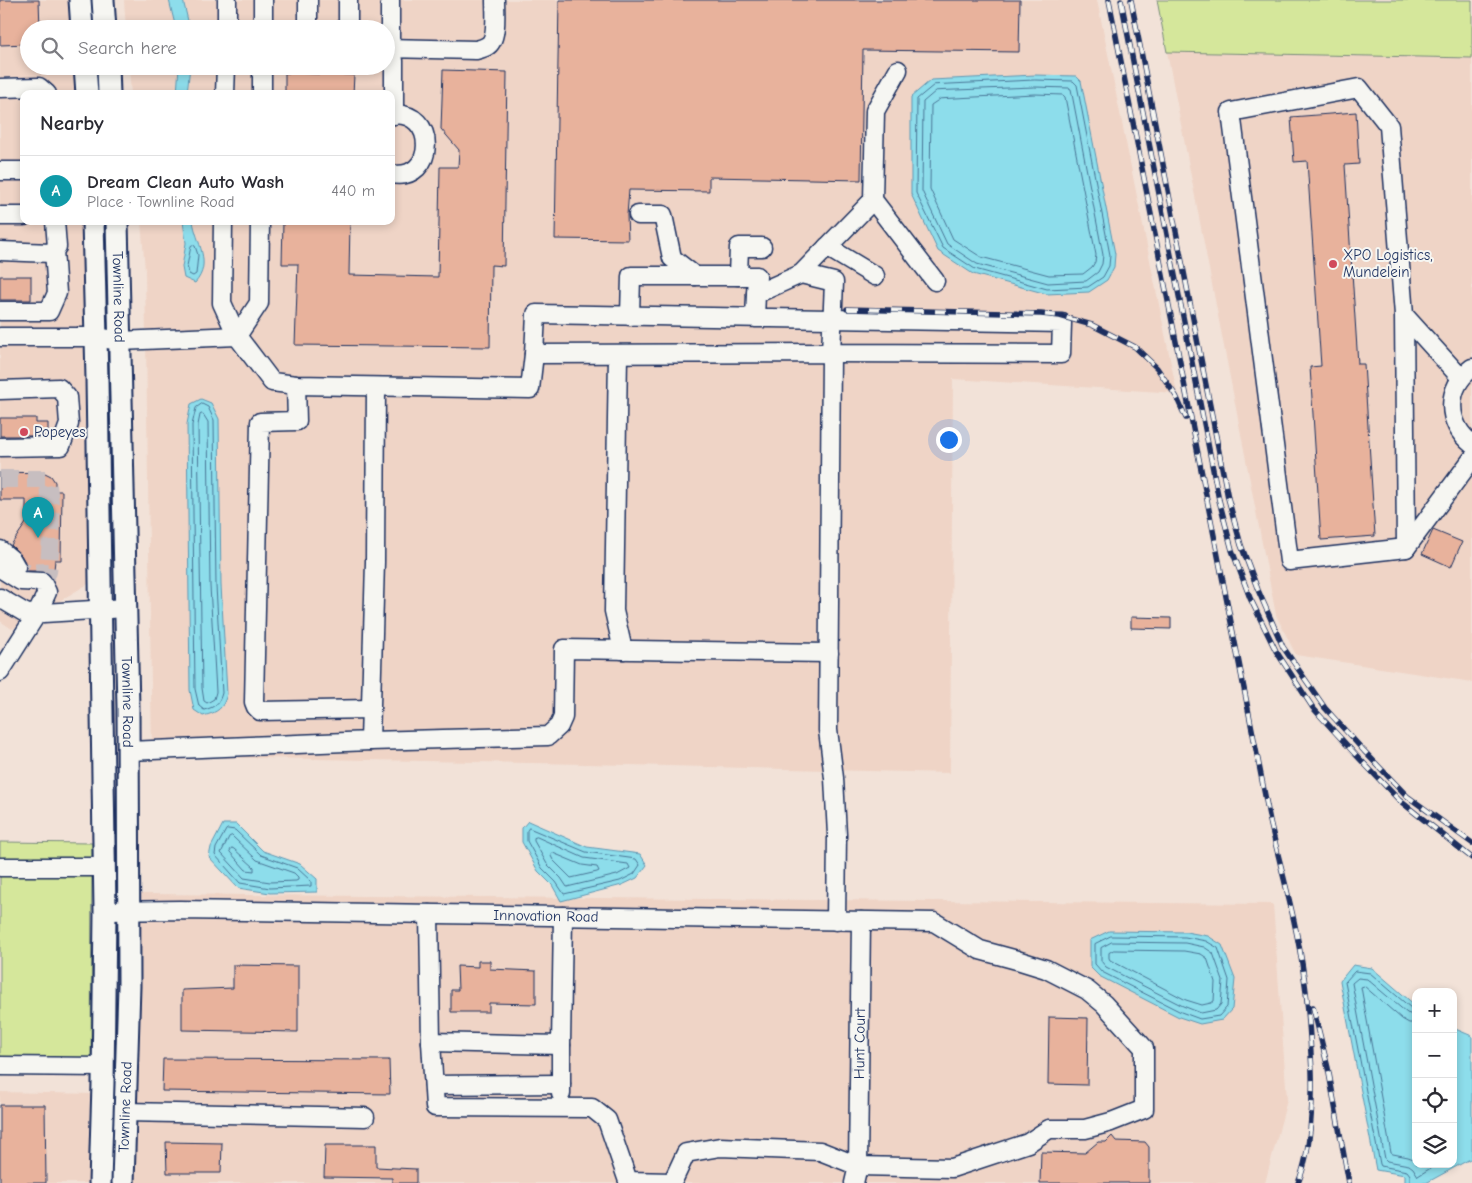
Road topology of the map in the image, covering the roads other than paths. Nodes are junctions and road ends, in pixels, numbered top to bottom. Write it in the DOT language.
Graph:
graph roads {
  1 [pos="80,0"];
  2 [pos="103,0"];
  3 [pos="227,0"];
  4 [pos="263,0"];
  5 [pos="308,0"];
  6 [pos="348,0"];
  7 [pos="390,0"];
  8 [pos="495,0"];
  9 [pos="81,20"];
  10 [pos="104,20"];
  11 [pos="227,20"];
  12 [pos="262,20"];
  13 [pos="308,20"];
  14 [pos="348,20"];
  15 [pos="390,20"];
  16 [pos="395,48"];
  17 [pos="898,70"];
  18 [pos="85,75"];
  19 [pos="109,75"];
  20 [pos="226,75"];
  21 [pos="262,75"];
  22 [pos="394,75"];
  23 [pos="0,88"];
  24 [pos="42,90"];
  25 [pos="86,90"];
  26 [pos="110,90"];
  27 [pos="226,90"];
  28 [pos="262,90"];
  29 [pos="393,90"];
  30 [pos="395,115"];
  31 [pos="0,171"];
  32 [pos="20,171"];
  33 [pos="395,174"];
  34 [pos="873,200"];
  35 [pos="638,215"];
  36 [pos="0,216"];
  37 [pos="20,216"];
  38 [pos="55,225"];
  39 [pos="92,225"];
  40 [pos="117,225"];
  41 [pos="223,225"];
  42 [pos="260,225"];
  43 [pos="762,247"];
  44 [pos="828,247"];
  45 [pos="54,250"];
  46 [pos="0,251"];
  47 [pos="801,274"];
  48 [pos="695,276"];
  49 [pos="738,276"];
  50 [pos="875,276"];
  51 [pos="935,280"];
  52 [pos="756,294"];
  53 [pos="0,311"];
  54 [pos="1404,315"];
  55 [pos="630,316"];
  56 [pos="755,318"];
  57 [pos="832,319"];
  58 [pos="237,336"];
  59 [pos="0,337"];
  60 [pos="96,337"];
  61 [pos="120,341"];
  62 [pos="831,353"];
  63 [pos="534,354"];
  64 [pos="618,354"];
  65 [pos="1466,373"];
  66 [pos="296,385"];
  67 [pos="376,387"];
  68 [pos="0,390"];
  69 [pos="1472,444"];
  70 [pos="0,447"];
  71 [pos="1472,459"];
  72 [pos="1406,548"];
  73 [pos="3,561"];
  74 [pos="0,598"];
  75 [pos="126,608"];
  76 [pos="101,609"];
  77 [pos="38,612"];
  78 [pos="624,650"];
  79 [pos="829,653"];
  80 [pos="0,672"];
  81 [pos="371,709"];
  82 [pos="370,741"];
  83 [pos="128,751"];
  84 [pos="0,868"];
  85 [pos="105,868"];
  86 [pos="105,911"];
  87 [pos="129,911"];
  88 [pos="429,914"];
  89 [pos="563,916"];
  90 [pos="836,921"];
  91 [pos="861,921"];
  92 [pos="431,1042"];
  93 [pos="561,1045"];
  94 [pos="0,1066"];
  95 [pos="103,1067"];
  96 [pos="561,1084"];
  97 [pos="434,1085"];
  98 [pos="560,1107"];
  99 [pos="125,1112"];
  100 [pos="365,1117"];
  101 [pos="856,1174"];
  102 [pos="672,1182"];
  103 [pos="100,1183"];
  104 [pos="123,1183"];
  1 -- 9 [label="main road"];
  2 -- 10 [label="main road"];
  3 -- 11 [label="street"];
  4 -- 12 [label="street"];
  5 -- 13 [label="street"];
  6 -- 14 [label="street"];
  7 -- 15 [label="street"];
  8 -- 16 [label="street"];
  17 -- 34 [label="street"];
  18 -- 25 [label="main road"];
  19 -- 26 [label="main road"];
  20 -- 27 [label="street"];
  21 -- 28 [label="street"];
  22 -- 29 [label="street"];
  23 -- 24 [label="street"];
  30 -- 33 [label="street"];
  31 -- 32 [label="street"];
  34 -- 44 [label="street"];
  34 -- 51 [label="street"];
  35 -- 48 [label="street"];
  36 -- 37 [label="street"];
  38 -- 45 [label="street"];
  39 -- 60 [label="main road, Townline Road"];
  40 -- 61 [label="main road, Townline Road"];
  41 -- 58 [label="street"];
  42 -- 58 [label="street"];
  43 -- 49 [label="street"];
  44 -- 47 [label="street"];
  44 -- 50 [label="street"];
  45 -- 46 [label="street"];
  45 -- 53 [label="street"];
  47 -- 52 [label="street"];
  47 -- 57 [label="street"];
  48 -- 49 [label="street"];
  48 -- 55 [label="street"];
  49 -- 52 [label="street"];
  52 -- 56 [label="street"];
  54 -- 65 [label="street"];
  54 -- 72 [label="street"];
  54 -- 72 [label="street"];
  55 -- 56 [label="street"];
  55 -- 63 [label="street"];
  56 -- 57 [label="street"];
  57 -- 62 [label="street"];
  57 -- 62 [label="street"];
  58 -- 61 [label="street"];
  58 -- 66 [label="street"];
  59 -- 60 [label="street"];
  60 -- 61 [label="street"];
  60 -- 76 [label="main road, Townline Road"];
  61 -- 75 [label="main road, Townline Road"];
  62 -- 64 [label="street"];
  62 -- 79 [label="street"];
  63 -- 64 [label="street"];
  63 -- 67 [label="street"];
  64 -- 78 [label="street"];
  65 -- 69 [label="street"];
  66 -- 67 [label="street"];
  66 -- 81 [label="street"];
  67 -- 81 [label="street"];
  68 -- 70 [label="street"];
  71 -- 72 [label="street"];
  73 -- 77 [label="street"];
  74 -- 77 [label="street"];
  75 -- 76 [label="street"];
  75 -- 83 [label="main road, Townline Road"];
  76 -- 77 [label="street"];
  76 -- 85 [label="main road, Townline Road"];
  77 -- 80 [label="street"];
  78 -- 79 [label="street"];
  78 -- 82 [label="street"];
  79 -- 90 [label="street"];
  81 -- 82 [label="street"];
  82 -- 83 [label="street"];
  83 -- 87 [label="main road, Townline Road"];
  84 -- 85 [label="street"];
  85 -- 86 [label="main road, Townline Road"];
  86 -- 87 [label="street, Innovation Road"];
  86 -- 95 [label="main road, Townline Road"];
  87 -- 88 [label="street, Innovation Road"];
  87 -- 99 [label="main road, Townline Road"];
  88 -- 89 [label="street, Innovation Road"];
  88 -- 92 [label="street"];
  89 -- 90 [label="street, Innovation Road"];
  89 -- 93 [label="street"];
  90 -- 91 [label="street, Innovation Road"];
  91 -- 101 [label="street, Hunt Court"];
  91 -- 101 [label="street, Innovation Road"];
  92 -- 93 [label="street"];
  92 -- 97 [label="street"];
  93 -- 96 [label="street"];
  94 -- 95 [label="street"];
  95 -- 103 [label="main road, Townline Road"];
  96 -- 97 [label="street"];
  96 -- 98 [label="street"];
  97 -- 98 [label="street"];
  98 -- 102 [label="street"];
  99 -- 100 [label="street"];
  99 -- 104 [label="main road, Townline Road"];
  101 -- 102 [label="street"];
}
